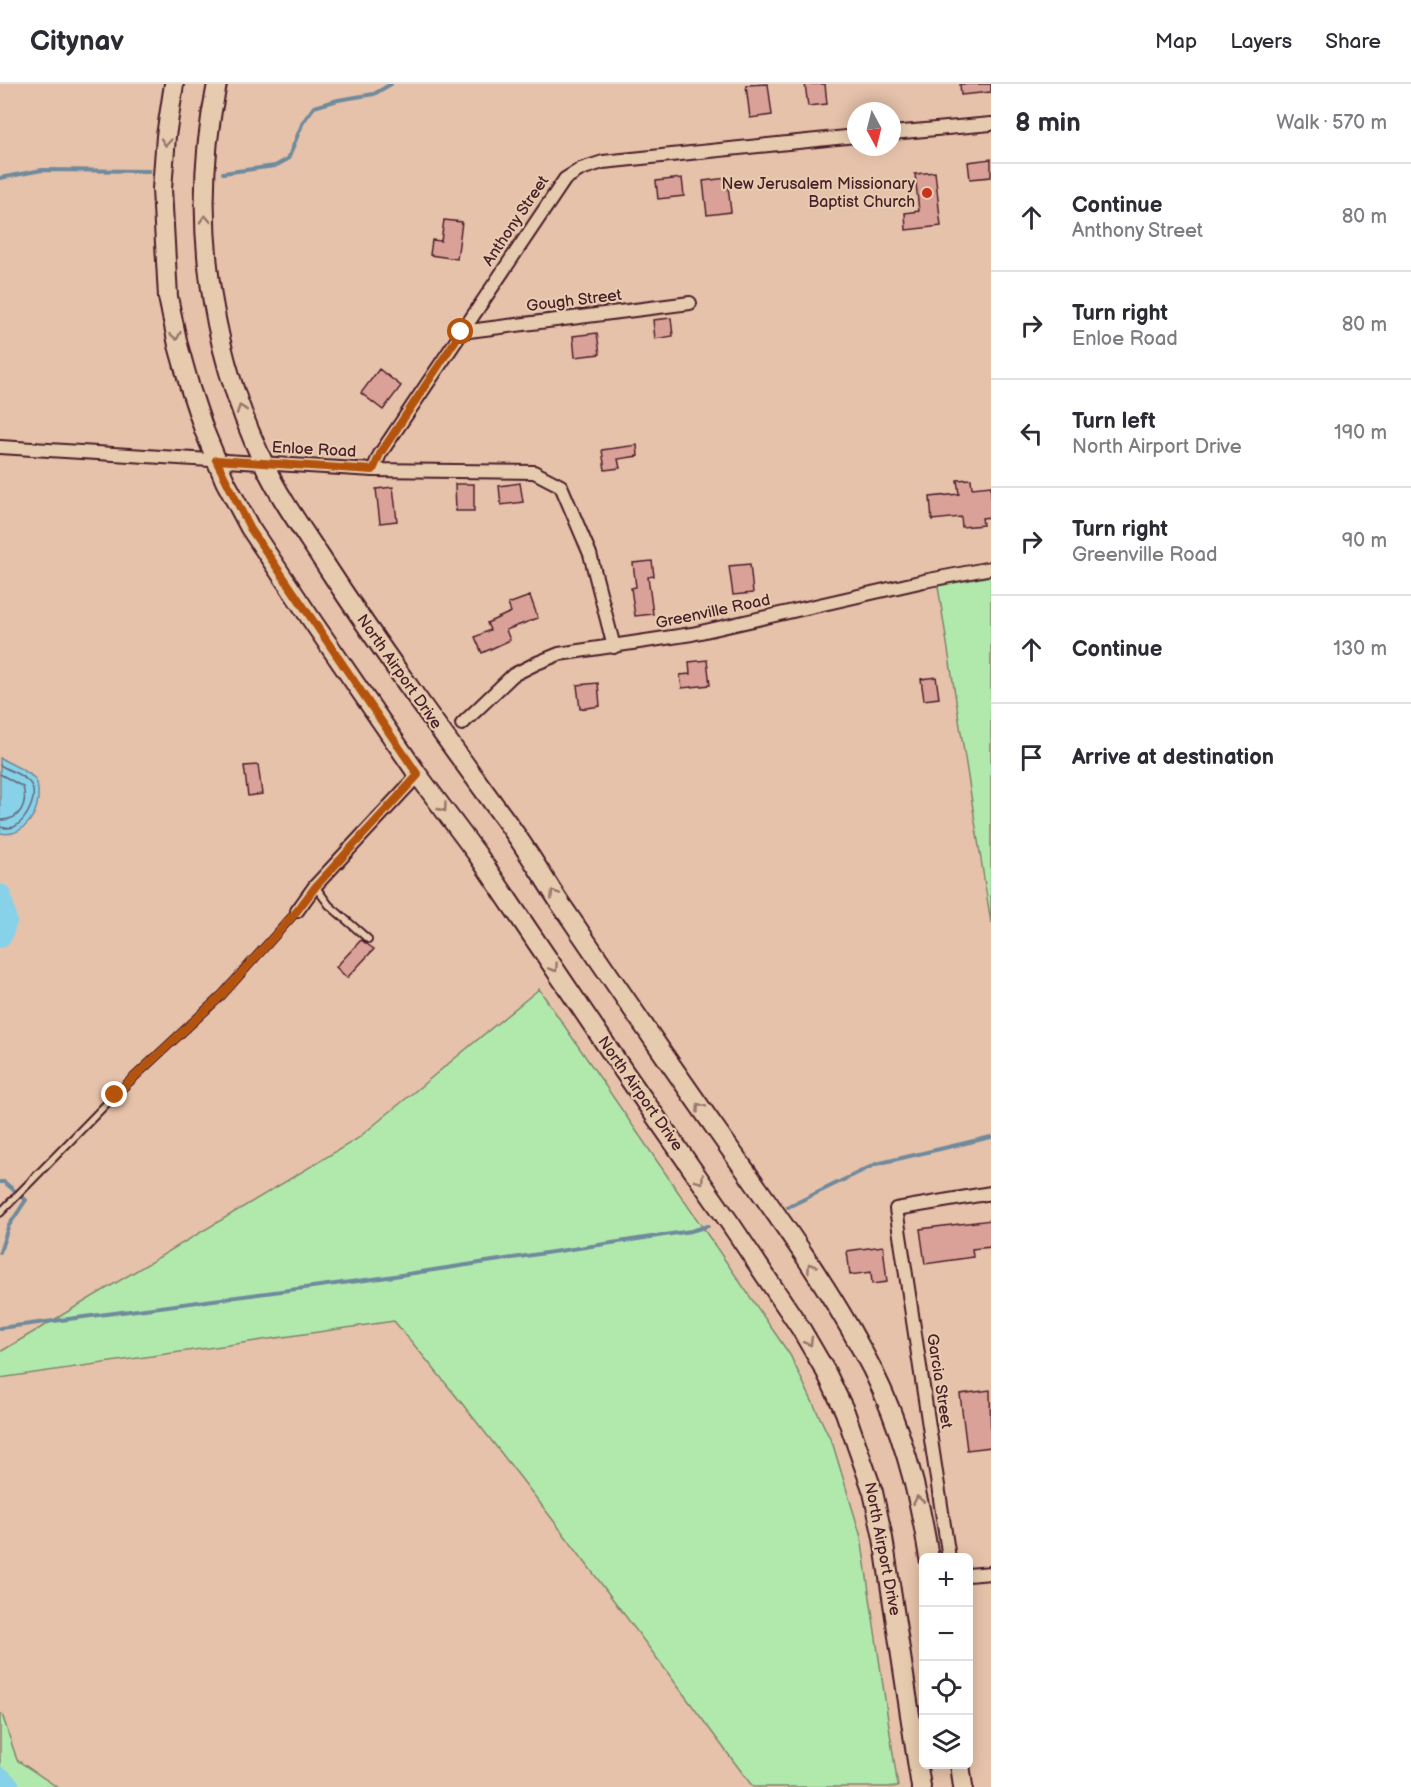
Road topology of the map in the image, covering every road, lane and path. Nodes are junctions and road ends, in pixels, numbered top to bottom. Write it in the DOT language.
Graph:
graph roads {
  1 [pos="174,84"];
  2 [pos="217,84"];
  3 [pos="991,124"];
  4 [pos="901,132"];
  5 [pos="847,137"];
  6 [pos="690,303"];
  7 [pos="461,332"];
  8 [pos="0,447"];
  9 [pos="216,460"];
  10 [pos="264,464"];
  11 [pos="373,470"];
  12 [pos="991,568"];
  13 [pos="614,647"];
  14 [pos="462,724"];
  15 [pos="418,775"];
  16 [pos="315,886"];
  17 [pos="297,911"];
  18 [pos="368,939"];
  19 [pos="991,1193"];
  20 [pos="0,1213"];
  21 [pos="928,1553"];
  22 [pos="948,1553"];
  23 [pos="991,1573"];
  24 [pos="973,1575"];
  25 [pos="961,1769"];
  26 [pos="921,1787"];
  27 [pos="963,1787"];
  1 -- 9 [label="main road, North Airport Drive, one-way"];
  10 -- 2 [label="main road, North Airport Drive, one-way"];
  3 -- 4 [label="street"];
  5 -- 7 [label="street, Anthony Street"];
  6 -- 7 [label="street, Gough Street"];
  7 -- 11 [label="street, Anthony Street"];
  8 -- 9 [label="street, Enloe Road"];
  9 -- 10 [label="street, Enloe Road"];
  9 -- 15 [label="main road, North Airport Drive"];
  10 -- 11 [label="street, Enloe Road"];
  21 -- 10 [label="main road, North Airport Drive, one-way"];
  11 -- 13 [label="street, Enloe Road"];
  12 -- 13 [label="street, Greenville Road"];
  13 -- 14 [label="street, Greenville Road"];
  15 -- 16 [label="street"];
  15 -- 26 [label="main road, North Airport Drive, one-way"];
  16 -- 17 [label="street"];
  16 -- 18 [label="lane"];
  17 -- 20 [label="lane"];
  19 -- 22 [label="street, Garcia Street"];
  23 -- 24 [label="street"];
  25 -- 27 [label="main road"];
}
